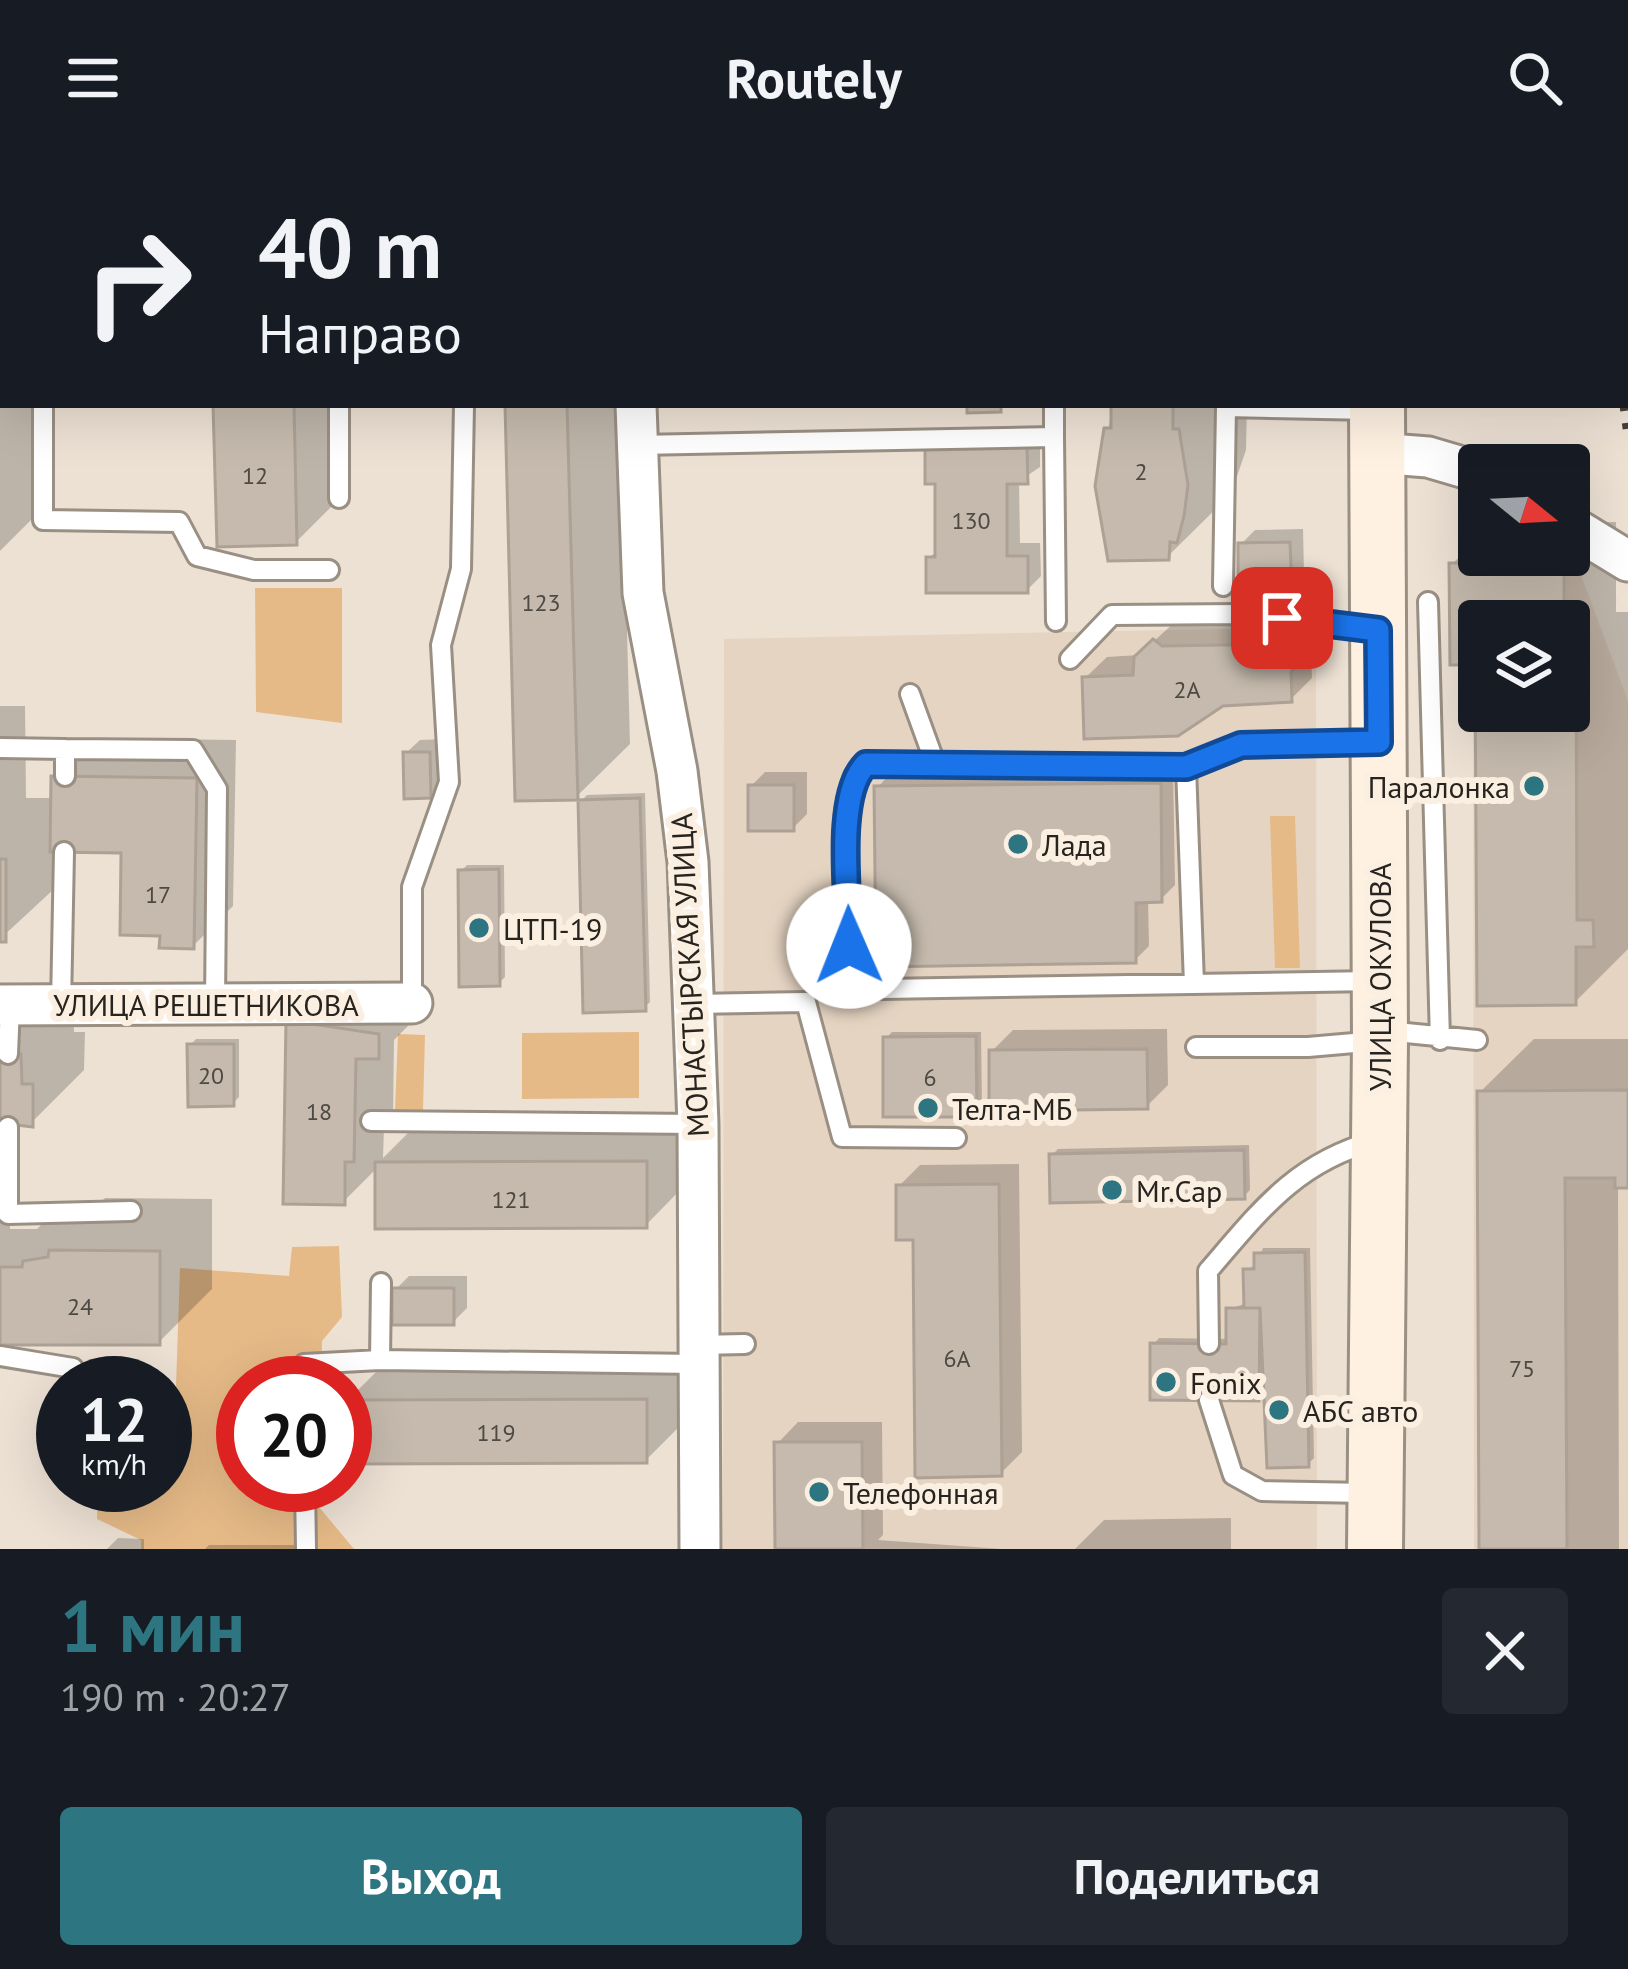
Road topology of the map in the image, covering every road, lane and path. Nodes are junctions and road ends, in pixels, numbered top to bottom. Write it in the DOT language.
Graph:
graph roads {
  1 [pos="43,408"];
  2 [pos="339,408"];
  3 [pos="464,408"];
  4 [pos="636,408"];
  5 [pos="1054,408"];
  6 [pos="1226,408"];
  7 [pos="1244,408"];
  8 [pos="1377,423"];
  9 [pos="1054,437"];
  10 [pos="638,445"];
  11 [pos="1458,466"];
  12 [pos="339,498"];
  13 [pos="1590,538"];
  14 [pos="1628,561"];
  15 [pos="328,570"];
  16 [pos="1223,586"];
  17 [pos="1428,602"];
  18 [pos="1056,621"];
  19 [pos="1378,630"];
  20 [pos="1070,659"];
  21 [pos="910,694"];
  22 [pos="1379,742"];
  23 [pos="0,748"];
  24 [pos="65,748"];
  25 [pos="935,763"];
  26 [pos="1186,767"];
  27 [pos="65,776"];
  28 [pos="64,852"];
  29 [pos="1194,984"];
  30 [pos="412,1003"];
  31 [pos="215,1004"];
  32 [pos="693,1004"];
  33 [pos="5,1005"];
  34 [pos="62,1005"];
  35 [pos="1380,1017"];
  36 [pos="1440,1040"];
  37 [pos="1477,1040"];
  38 [pos="1196,1047"];
  39 [pos="8,1054"];
  40 [pos="371,1120"];
  41 [pos="698,1124"];
  42 [pos="8,1126"];
  43 [pos="956,1138"];
  44 [pos="1377,1140"];
  45 [pos="131,1211"];
  46 [pos="381,1283"];
  47 [pos="1209,1343"];
  48 [pos="745,1344"];
  49 [pos="698,1354"];
  50 [pos="0,1356"];
  51 [pos="372,1360"];
  52 [pos="380,1360"];
  53 [pos="36,1362"];
  54 [pos="1209,1400"];
  55 [pos="305,1512"];
  56 [pos="1369,1534"];
  57 [pos="306,1549"];
  58 [pos="700,1549"];
  1 -- 15 [label="lane"];
  2 -- 12 [label="lane"];
  3 -- 30 [label="lane"];
  4 -- 10 [label="street, МОНАСТЫРСКАЯ УЛИЦА"];
  5 -- 9 [label="lane"];
  6 -- 16 [label="lane"];
  7 -- 8 [label="lane"];
  8 -- 11 [label="street"];
  8 -- 19 [label="main road, УЛИЦА ОКУЛОВА"];
  9 -- 10 [label="lane"];
  9 -- 18 [label="lane"];
  10 -- 32 [label="street, МОНАСТЫРСКАЯ УЛИЦА"];
  13 -- 14 [label="street"];
  17 -- 36 [label="lane"];
  19 -- 20 [label="lane"];
  19 -- 22 [label="main road, УЛИЦА ОКУЛОВА"];
  21 -- 25 [label="lane"];
  22 -- 26 [label="lane"];
  22 -- 35 [label="main road, УЛИЦА ОКУЛОВА"];
  23 -- 24 [label="lane"];
  24 -- 27 [label="lane"];
  24 -- 31 [label="lane"];
  25 -- 26 [label="lane"];
  25 -- 29 [label="lane"];
  26 -- 29 [label="lane"];
  28 -- 34 [label="lane"];
  29 -- 35 [label="lane"];
  30 -- 31 [label="street, УЛИЦА РЕШЕТНИКОВА"];
  31 -- 34 [label="street, УЛИЦА РЕШЕТНИКОВА"];
  32 -- 41 [label="street, МОНАСТЫРСКАЯ УЛИЦА"];
  32 -- 43 [label="lane"];
  33 -- 34 [label="street, УЛИЦА РЕШЕТНИКОВА"];
  33 -- 39 [label="lane"];
  35 -- 36 [label="lane"];
  35 -- 38 [label="lane"];
  35 -- 44 [label="main road, УЛИЦА ОКУЛОВА"];
  36 -- 37 [label="lane"];
  40 -- 41 [label="lane"];
  41 -- 49 [label="street, МОНАСТЫРСКАЯ УЛИЦА"];
  42 -- 45 [label="lane"];
  44 -- 47 [label="lane"];
  44 -- 56 [label="main road, УЛИЦА ОКУЛОВА"];
  46 -- 52 [label="lane"];
  48 -- 49 [label="lane"];
  49 -- 52 [label="lane"];
  49 -- 58 [label="street, МОНАСТЫРСКАЯ УЛИЦА"];
  50 -- 53 [label="lane"];
  51 -- 52 [label="lane"];
  54 -- 56 [label="lane"];
  55 -- 57 [label="lane"];
}
